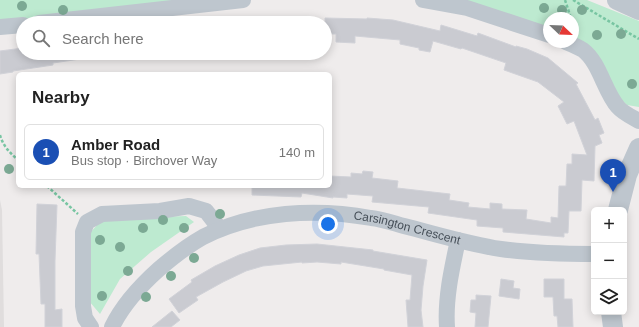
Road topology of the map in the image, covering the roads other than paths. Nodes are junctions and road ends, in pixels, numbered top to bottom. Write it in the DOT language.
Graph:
graph roads {
  1 [pos="243,0"];
  2 [pos="423,0"];
  3 [pos="617,0"];
  4 [pos="639,10"];
  5 [pos="101,16"];
  6 [pos="16,26"];
  7 [pos="0,27"];
  8 [pos="543,33"];
  9 [pos="579,48"];
  10 [pos="639,121"];
  11 [pos="639,148"];
  12 [pos="619,207"];
  13 [pos="220,229"];
  14 [pos="458,240"];
  15 [pos="591,254"];
  16 [pos="611,315"];
  17 [pos="91,327"];
  18 [pos="112,327"];
  19 [pos="447,327"];
  20 [pos="613,327"];
  1 -- 5 [label="street"];
  2 -- 8 [label="street"];
  3 -- 4 [label="street"];
  6 -- 7 [label="street"];
  9 -- 10 [label="street"];
  11 -- 12 [label="street"];
  13 -- 14 [label="street, Carsington Crescent"];
  13 -- 17 [label="street"];
  13 -- 18 [label="street, Carsington Crescent"];
  14 -- 15 [label="street, Carsington Crescent"];
  14 -- 19 [label="street"];
  16 -- 20 [label="street"];
}
